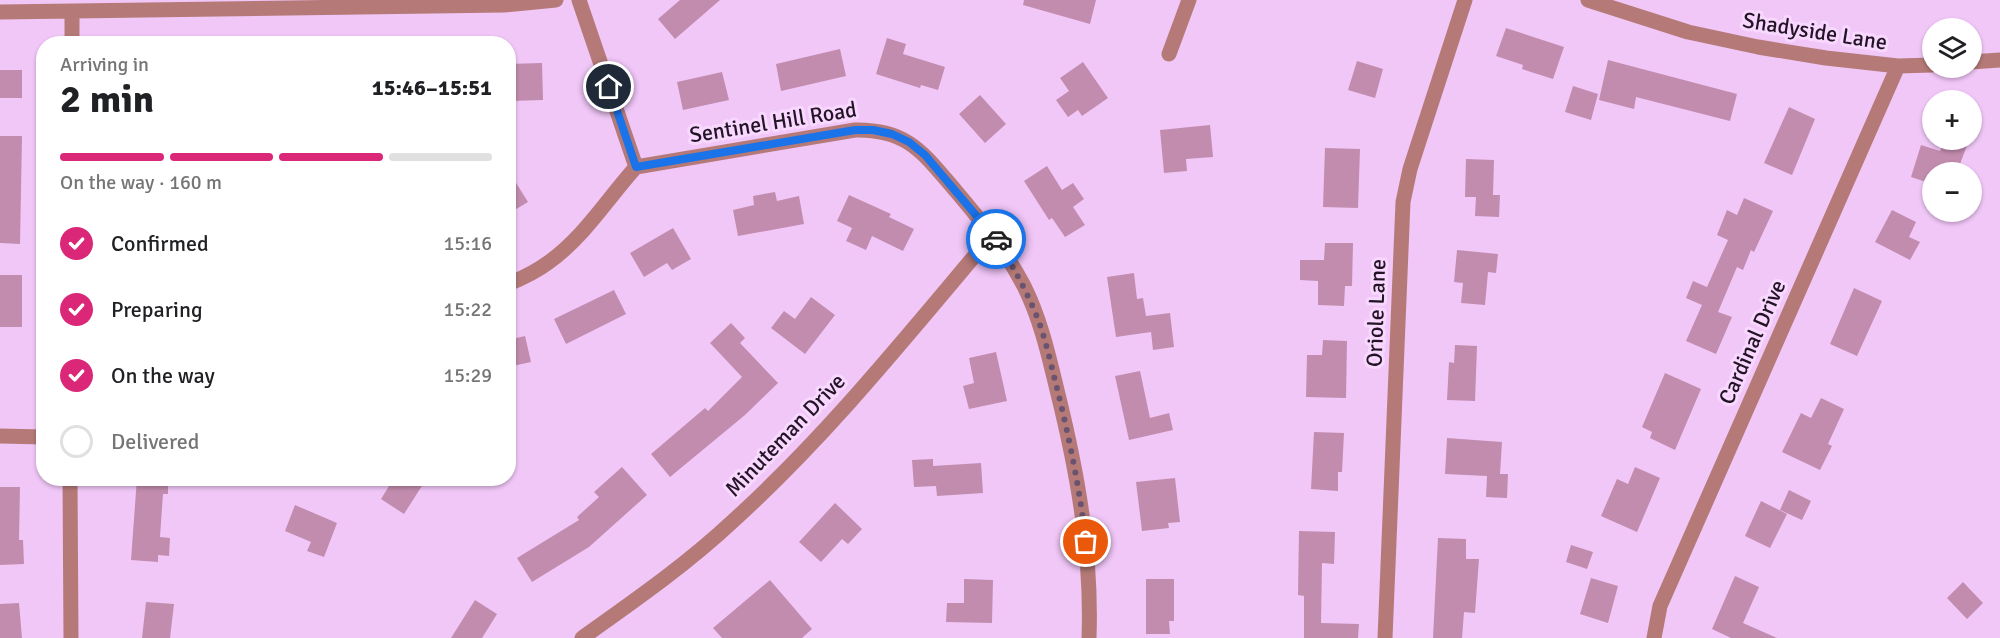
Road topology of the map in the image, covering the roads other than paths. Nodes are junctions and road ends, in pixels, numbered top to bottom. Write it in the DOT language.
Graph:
graph roads {
  1 [pos="556,0"];
  2 [pos="579,0"];
  3 [pos="1189,0"];
  4 [pos="1465,0"];
  5 [pos="1588,0"];
  6 [pos="0,12"];
  7 [pos="72,12"];
  8 [pos="72,36"];
  9 [pos="1169,54"];
  10 [pos="2000,60"];
  11 [pos="1982,61"];
  12 [pos="1922,65"];
  13 [pos="1898,66"];
  14 [pos="636,167"];
  15 [pos="993,234"];
  16 [pos="516,281"];
  17 [pos="0,436"];
  18 [pos="36,437"];
  19 [pos="70,486"];
  20 [pos="71,638"];
  21 [pos="582,638"];
  22 [pos="1089,638"];
  23 [pos="1385,638"];
  24 [pos="1654,638"];
  1 -- 7 [label="street"];
  2 -- 14 [label="street"];
  3 -- 9 [label="street"];
  4 -- 23 [label="street, Oriole Lane"];
  5 -- 13 [label="street, Shadyside Lane"];
  6 -- 7 [label="street"];
  7 -- 8 [label="street"];
  10 -- 11 [label="street"];
  12 -- 13 [label="street, Shadyside Lane"];
  13 -- 24 [label="street, Cardinal Drive"];
  14 -- 15 [label="street, Sentinel Hill Road"];
  14 -- 16 [label="street"];
  15 -- 21 [label="street, Minuteman Drive"];
  15 -- 22 [label="street, Sentinel Hill Road"];
  17 -- 18 [label="street"];
  19 -- 20 [label="street"];
}
